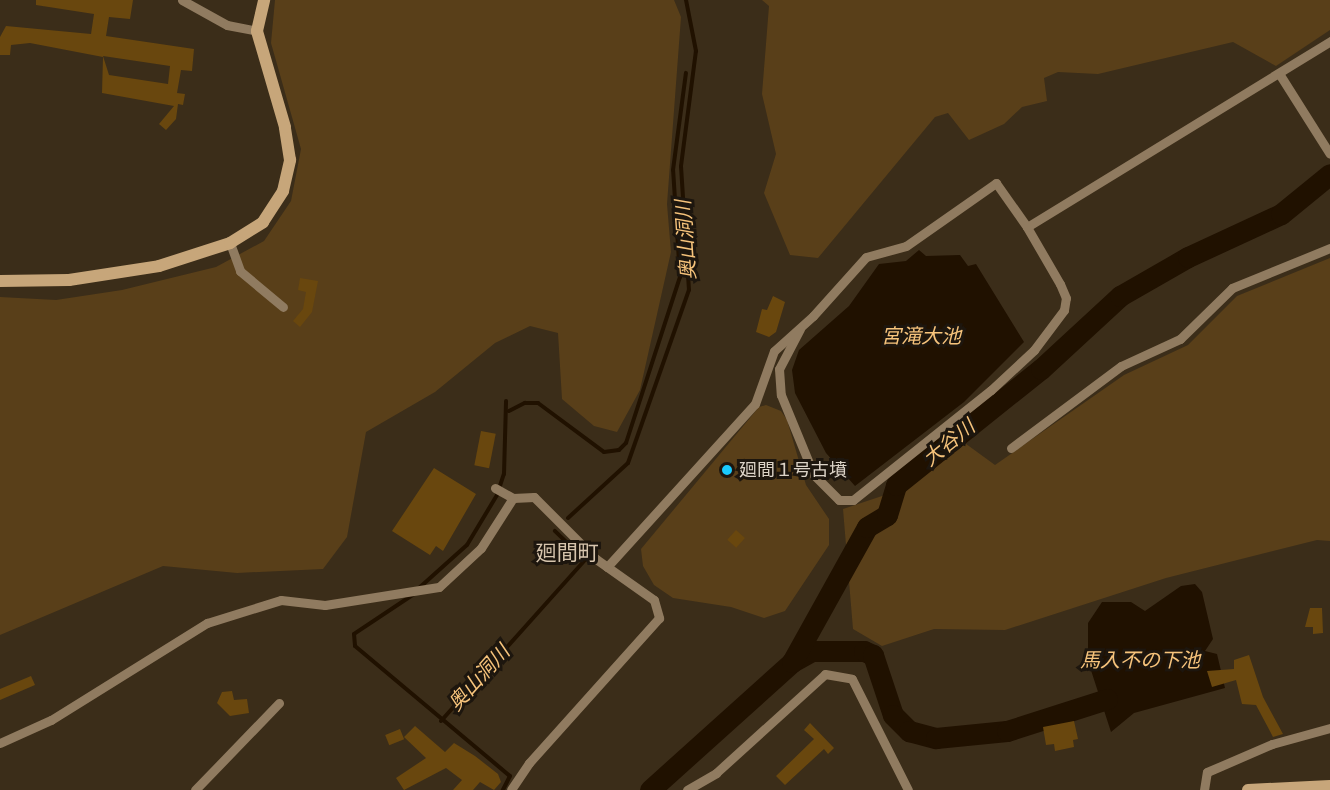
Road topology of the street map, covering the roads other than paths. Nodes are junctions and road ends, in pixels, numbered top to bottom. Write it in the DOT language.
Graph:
graph roads {
  1 [pos="183,0"];
  2 [pos="264,0"];
  3 [pos="257,31"];
  4 [pos="1330,41"];
  5 [pos="1280,75"];
  6 [pos="1330,154"];
  7 [pos="1028,227"];
  8 [pos="230,243"];
  9 [pos="1330,248"];
  10 [pos="0,281"];
  11 [pos="283,307"];
  12 [pos="802,324"];
  13 [pos="1011,448"];
  14 [pos="499,490"];
  15 [pos="513,498"];
  16 [pos="607,567"];
  17 [pos="279,703"];
  18 [pos="1330,728"];
  19 [pos="0,743"];
  20 [pos="1330,786"];
  21 [pos="195,790"];
  22 [pos="511,790"];
  23 [pos="687,790"];
  24 [pos="908,790"];
  25 [pos="1204,790"];
  26 [pos="1248,790"];
  1 -- 3 [label="street"];
  2 -- 3 [label="street"];
  3 -- 8 [label="street"];
  4 -- 5 [label="street"];
  5 -- 6 [label="street"];
  5 -- 7 [label="street"];
  7 -- 12 [label="street"];
  7 -- 12 [label="street"];
  8 -- 10 [label="street"];
  8 -- 11 [label="street"];
  9 -- 13 [label="street"];
  12 -- 16 [label="street"];
  14 -- 15 [label="street"];
  15 -- 16 [label="street"];
  15 -- 19 [label="street"];
  16 -- 22 [label="street"];
  17 -- 21 [label="street"];
  18 -- 25 [label="street"];
  20 -- 26 [label="street"];
  23 -- 24 [label="street"];
}
